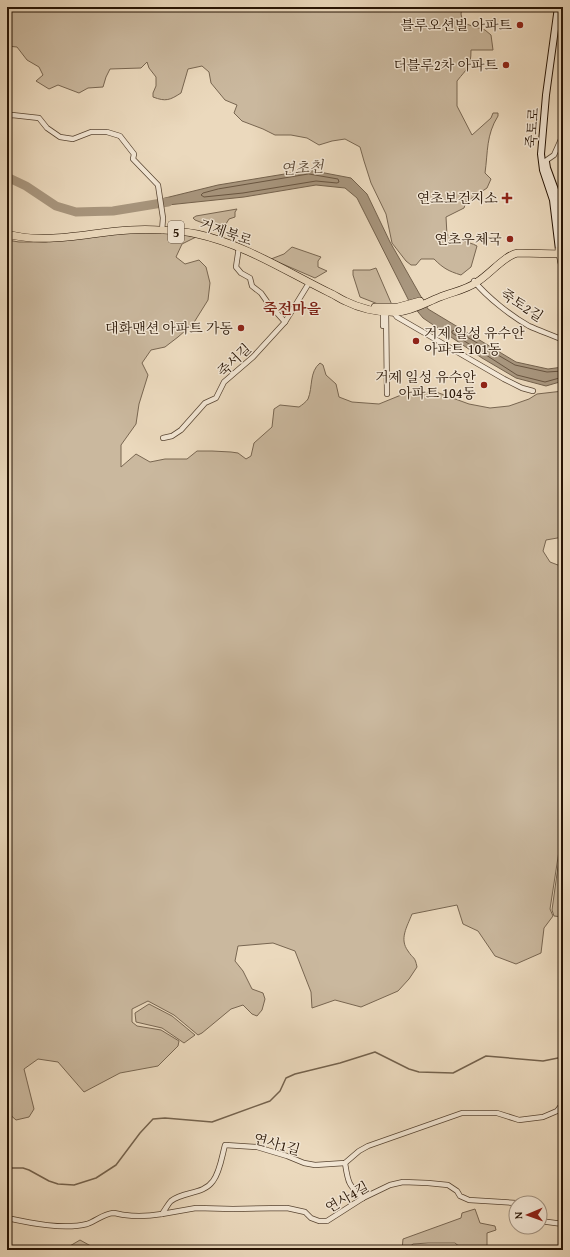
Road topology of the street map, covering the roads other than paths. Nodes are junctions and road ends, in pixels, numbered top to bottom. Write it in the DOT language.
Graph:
graph roads {
  1 [pos="559,7"];
  2 [pos="7,117"];
  3 [pos="563,135"];
  4 [pos="544,162"];
  5 [pos="162,231"];
  6 [pos="7,234"];
  7 [pos="563,240"];
  8 [pos="239,247"];
  9 [pos="561,252"];
  10 [pos="563,269"];
  11 [pos="474,282"];
  12 [pos="309,283"];
  13 [pos="390,310"];
  14 [pos="285,322"];
  15 [pos="563,340"];
  16 [pos="534,391"];
  17 [pos="386,394"];
  18 [pos="163,438"];
  19 [pos="563,1103"];
  20 [pos="345,1163"];
  21 [pos="363,1198"];
  22 [pos="508,1202"];
  23 [pos="162,1214"];
  24 [pos="7,1218"];
  25 [pos="548,1222"];
  26 [pos="563,1224"];
  1 -- 4 [label="street, 죽토로"];
  2 -- 5 [label="street"];
  3 -- 4 [label="street"];
  4 -- 7 [label="street, 죽토로"];
  4 -- 9 [label="street, 죽토로"];
  5 -- 6 [label="main road, 거제북로 / 5"];
  5 -- 8 [label="main road, 거제북로 / 5"];
  8 -- 12 [label="main road, 거제북로 / 5"];
  8 -- 14 [label="street"];
  9 -- 10 [label="main road"];
  9 -- 11 [label="main road"];
  11 -- 13 [label="main road"];
  11 -- 15 [label="street, 죽토2길"];
  12 -- 13 [label="main road, 거제북로 / 5"];
  12 -- 14 [label="street, 죽서길"];
  13 -- 16 [label="street"];
  13 -- 17 [label="street"];
  14 -- 18 [label="street, 죽서길"];
  19 -- 20 [label="street"];
  20 -- 21 [label="street"];
  20 -- 23 [label="street, 연사1길"];
  21 -- 22 [label="street, 연사4길"];
  21 -- 23 [label="street, 연사4길"];
  23 -- 24 [label="street"];
  25 -- 26 [label="street"];
}
